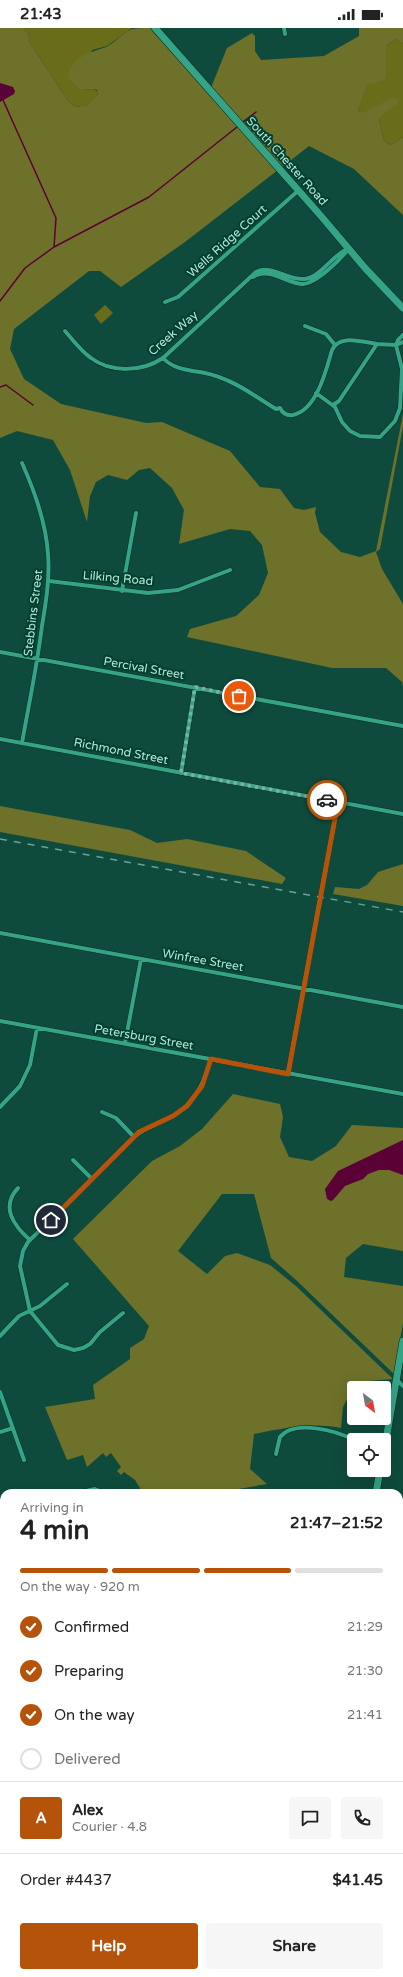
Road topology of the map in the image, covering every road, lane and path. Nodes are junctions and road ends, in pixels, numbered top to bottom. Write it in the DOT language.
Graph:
graph roads {
  1 [pos="155,28"];
  2 [pos="284,28"];
  3 [pos="285,34"];
  4 [pos="299,190"];
  5 [pos="348,248"];
  6 [pos="165,302"];
  7 [pos="403,308"];
  8 [pos="305,326"];
  9 [pos="65,331"];
  10 [pos="403,335"];
  11 [pos="403,342"];
  12 [pos="335,344"];
  13 [pos="378,344"];
  14 [pos="396,345"];
  15 [pos="163,358"];
  16 [pos="316,393"];
  17 [pos="333,405"];
  18 [pos="22,464"];
  19 [pos="136,513"];
  20 [pos="230,570"];
  21 [pos="49,582"];
  22 [pos="122,590"];
  23 [pos="0,652"];
  24 [pos="38,659"];
  25 [pos="195,687"];
  26 [pos="403,726"];
  27 [pos="0,739"];
  28 [pos="22,743"];
  29 [pos="181,773"];
  30 [pos="338,802"];
  31 [pos="403,814"];
  32 [pos="0,933"];
  33 [pos="141,959"];
  34 [pos="304,988"];
  35 [pos="403,1007"];
  36 [pos="0,1021"];
  37 [pos="37,1028"];
  38 [pos="125,1043"];
  39 [pos="211,1059"];
  40 [pos="288,1074"];
  41 [pos="403,1094"];
  42 [pos="0,1107"];
  43 [pos="102,1112"];
  44 [pos="134,1137"];
  45 [pos="73,1160"];
  46 [pos="92,1178"];
  47 [pos="18,1188"];
  48 [pos="30,1240"];
  49 [pos="67,1284"];
  50 [pos="30,1310"];
  51 [pos="123,1313"];
  52 [pos="0,1336"];
  53 [pos="403,1341"];
  54 [pos="396,1379"];
  55 [pos="403,1386"];
  56 [pos="0,1392"];
  57 [pos="13,1428"];
  58 [pos="0,1432"];
  59 [pos="387,1433"];
  60 [pos="347,1437"];
  61 [pos="276,1454"];
  62 [pos="24,1460"];
  63 [pos="379,1477"];
  64 [pos="377,1489"];
  1 -- 4 [label="street, South Chester Road"];
  2 -- 3 [label="street"];
  4 -- 5 [label="street, South Chester Road"];
  4 -- 6 [label="street, Wells Ridge Court"];
  5 -- 7 [label="street, South Chester Road"];
  5 -- 15 [label="street, Creek Way"];
  8 -- 12 [label="street"];
  9 -- 15 [label="street, Creek Way"];
  10 -- 14 [label="street"];
  11 -- 14 [label="street"];
  12 -- 13 [label="street"];
  12 -- 16 [label="street"];
  13 -- 14 [label="street"];
  13 -- 17 [label="street"];
  14 -- 17 [label="street"];
  15 -- 16 [label="street"];
  16 -- 17 [label="street"];
  18 -- 21 [label="street, Stebbins Street"];
  19 -- 22 [label="street"];
  20 -- 22 [label="street, Lilking Road"];
  21 -- 22 [label="street, Lilking Road"];
  21 -- 24 [label="street, Stebbins Street"];
  23 -- 24 [label="street, Percival Street"];
  24 -- 25 [label="street, Percival Street"];
  24 -- 28 [label="street, Stebbins Street"];
  25 -- 26 [label="street, Percival Street"];
  25 -- 29 [label="street"];
  27 -- 28 [label="street, Richmond Street"];
  28 -- 29 [label="street, Richmond Street"];
  29 -- 30 [label="street, Richmond Street"];
  30 -- 31 [label="street, Richmond Street"];
  30 -- 34 [label="street"];
  32 -- 33 [label="street, Winfree Street"];
  33 -- 34 [label="street, Winfree Street"];
  33 -- 38 [label="street"];
  34 -- 35 [label="street, Winfree Street"];
  34 -- 40 [label="street"];
  36 -- 37 [label="street, Petersburg Street"];
  37 -- 38 [label="street, Petersburg Street"];
  37 -- 42 [label="street"];
  38 -- 39 [label="street, Petersburg Street"];
  39 -- 40 [label="street, Petersburg Street"];
  39 -- 44 [label="street"];
  40 -- 41 [label="street, Petersburg Street"];
  43 -- 44 [label="street"];
  44 -- 46 [label="street"];
  45 -- 46 [label="street"];
  46 -- 48 [label="street"];
  47 -- 48 [label="street"];
  48 -- 50 [label="street"];
  49 -- 50 [label="street"];
  50 -- 51 [label="street"];
  50 -- 52 [label="street"];
  53 -- 54 [label="street"];
  54 -- 55 [label="street"];
  54 -- 59 [label="street"];
  56 -- 57 [label="street"];
  57 -- 58 [label="street"];
  57 -- 62 [label="street"];
  60 -- 61 [label="street"];
  63 -- 64 [label="street"];
}
